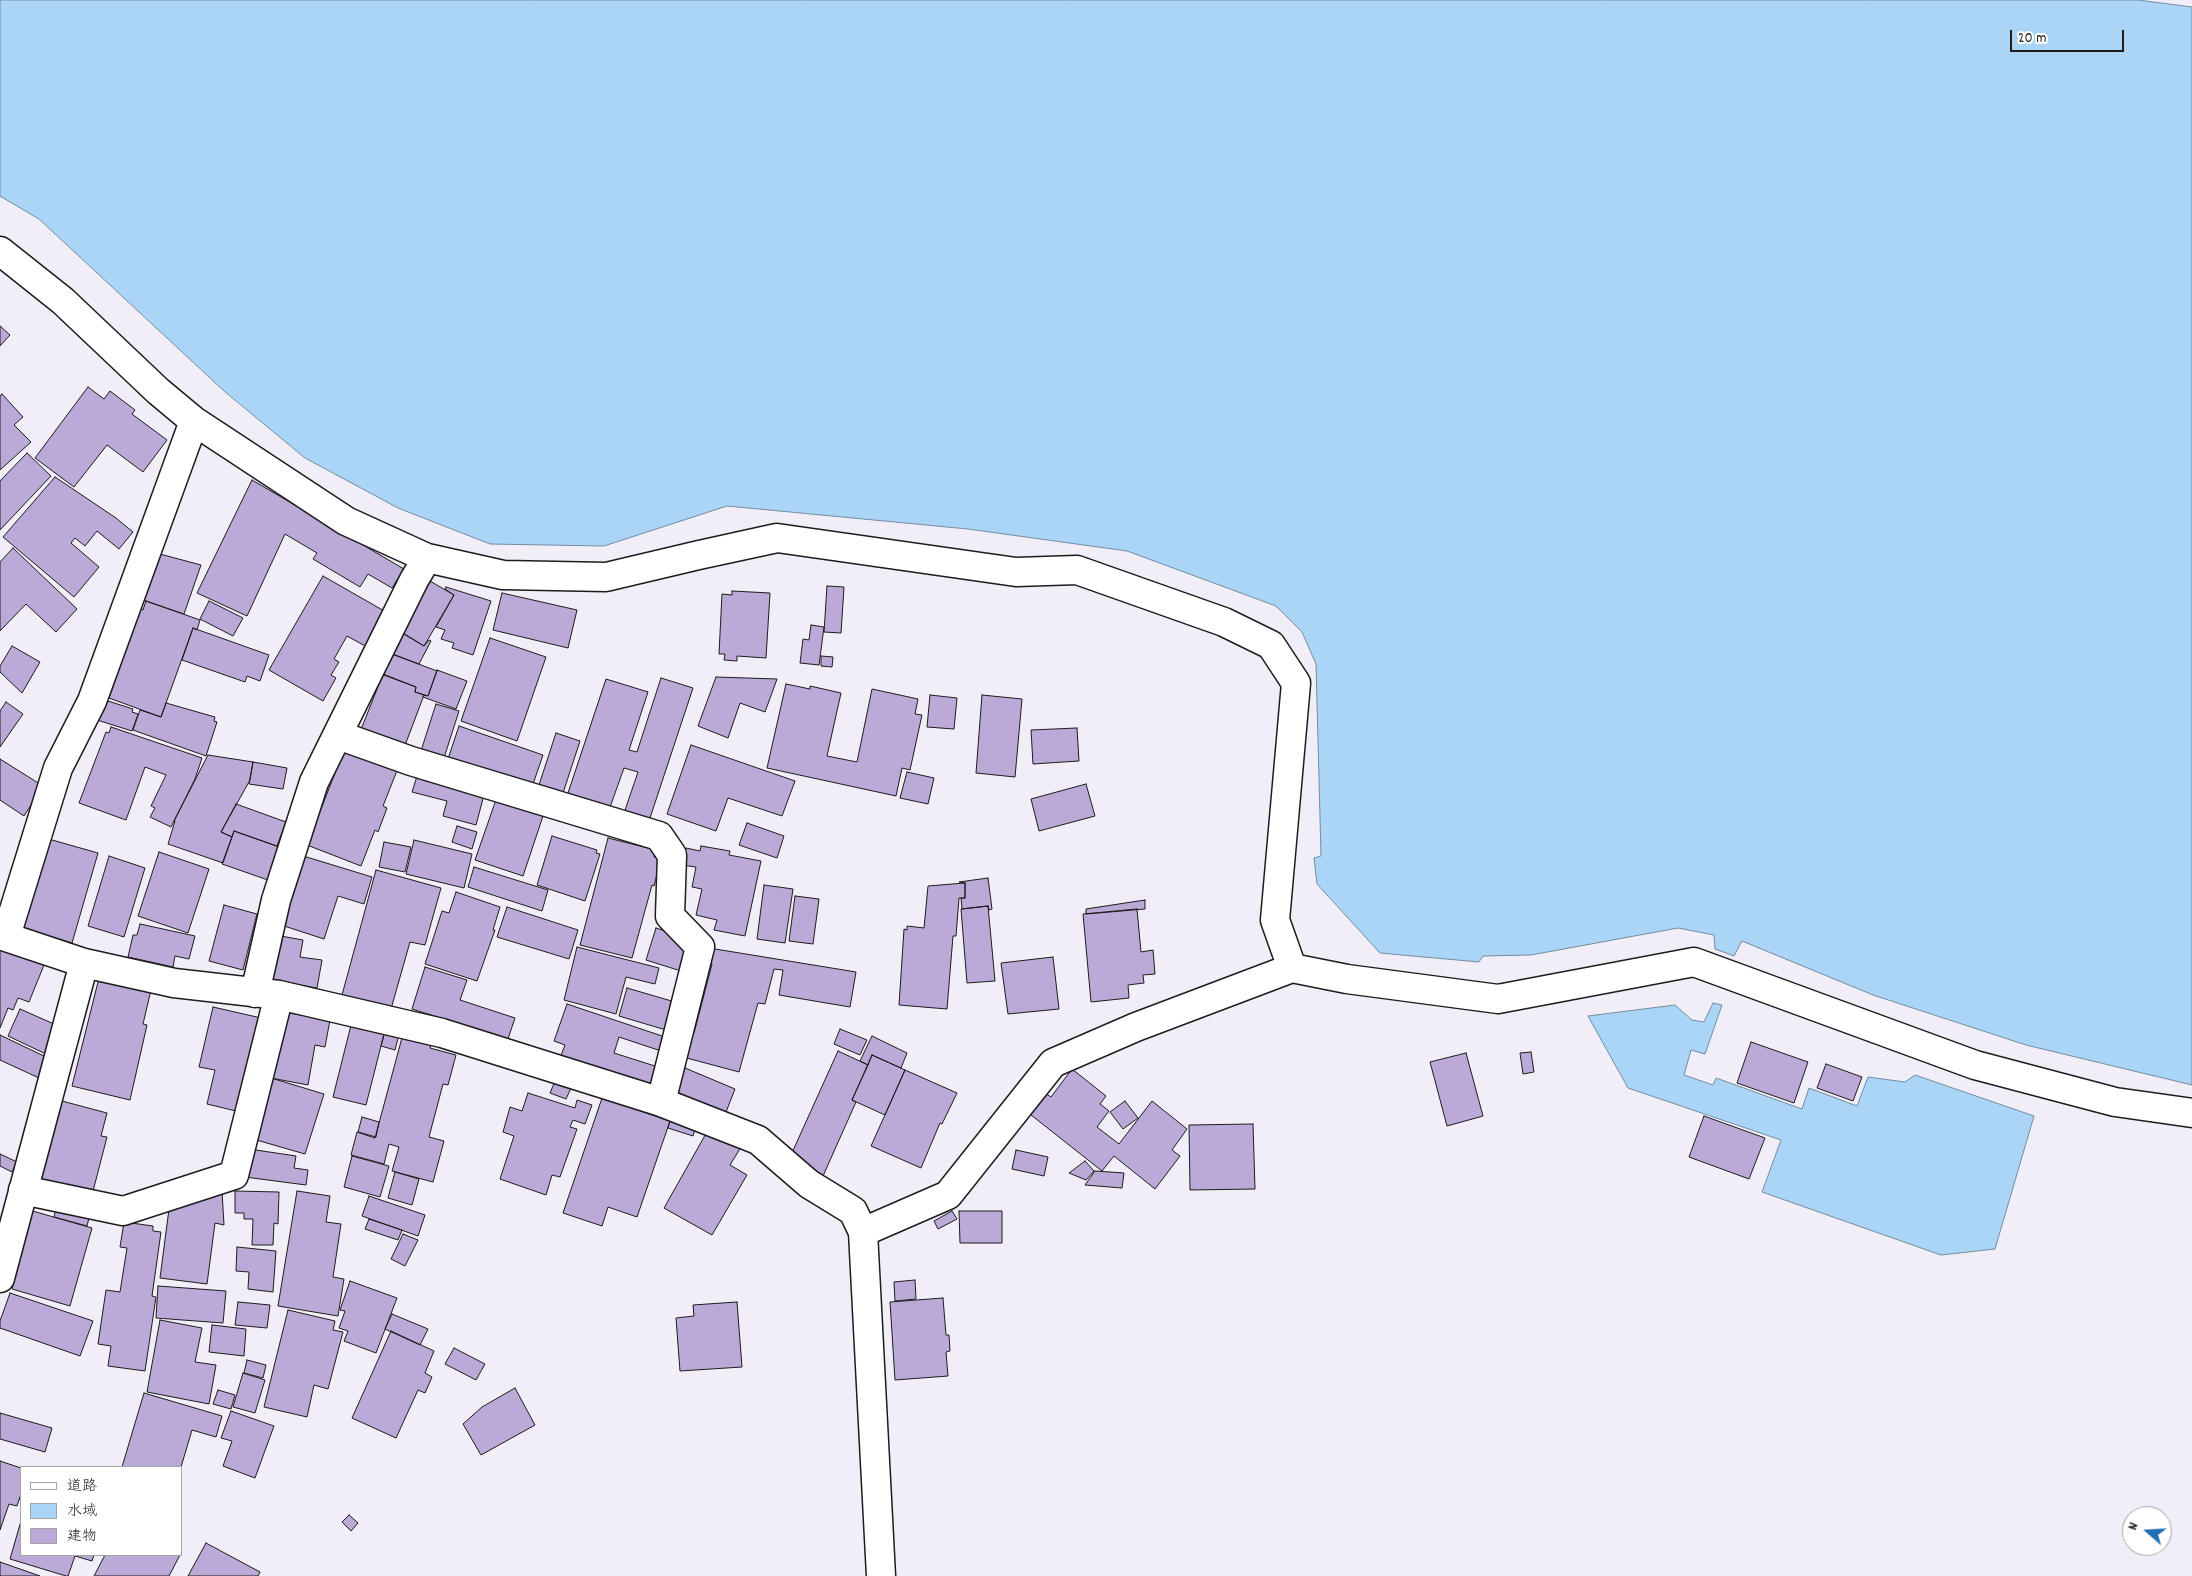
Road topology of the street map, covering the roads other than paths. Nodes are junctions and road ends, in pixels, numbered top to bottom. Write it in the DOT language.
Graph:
graph roads {
  1 [pos="0,251"];
  2 [pos="194,421"];
  3 [pos="427,558"];
  4 [pos="338,734"];
  5 [pos="3,936"];
  6 [pos="84,963"];
  7 [pos="1292,968"];
  8 [pos="267,994"];
  9 [pos="661,1102"];
  10 [pos="2192,1113"];
  11 [pos="23,1190"];
  12 [pos="863,1232"];
  13 [pos="0,1278"];
  14 [pos="881,1576"];
  1 -- 2 [label="street"];
  2 -- 3 [label="street"];
  2 -- 5 [label="street"];
  3 -- 4 [label="street"];
  3 -- 7 [label="street"];
  4 -- 8 [label="street"];
  4 -- 9 [label="street"];
  5 -- 6 [label="street"];
  6 -- 8 [label="street"];
  6 -- 11 [label="street"];
  7 -- 10 [label="street"];
  7 -- 12 [label="street"];
  8 -- 9 [label="street"];
  8 -- 11 [label="street"];
  9 -- 12 [label="street"];
  11 -- 13 [label="street"];
  12 -- 14 [label="street"];
}
